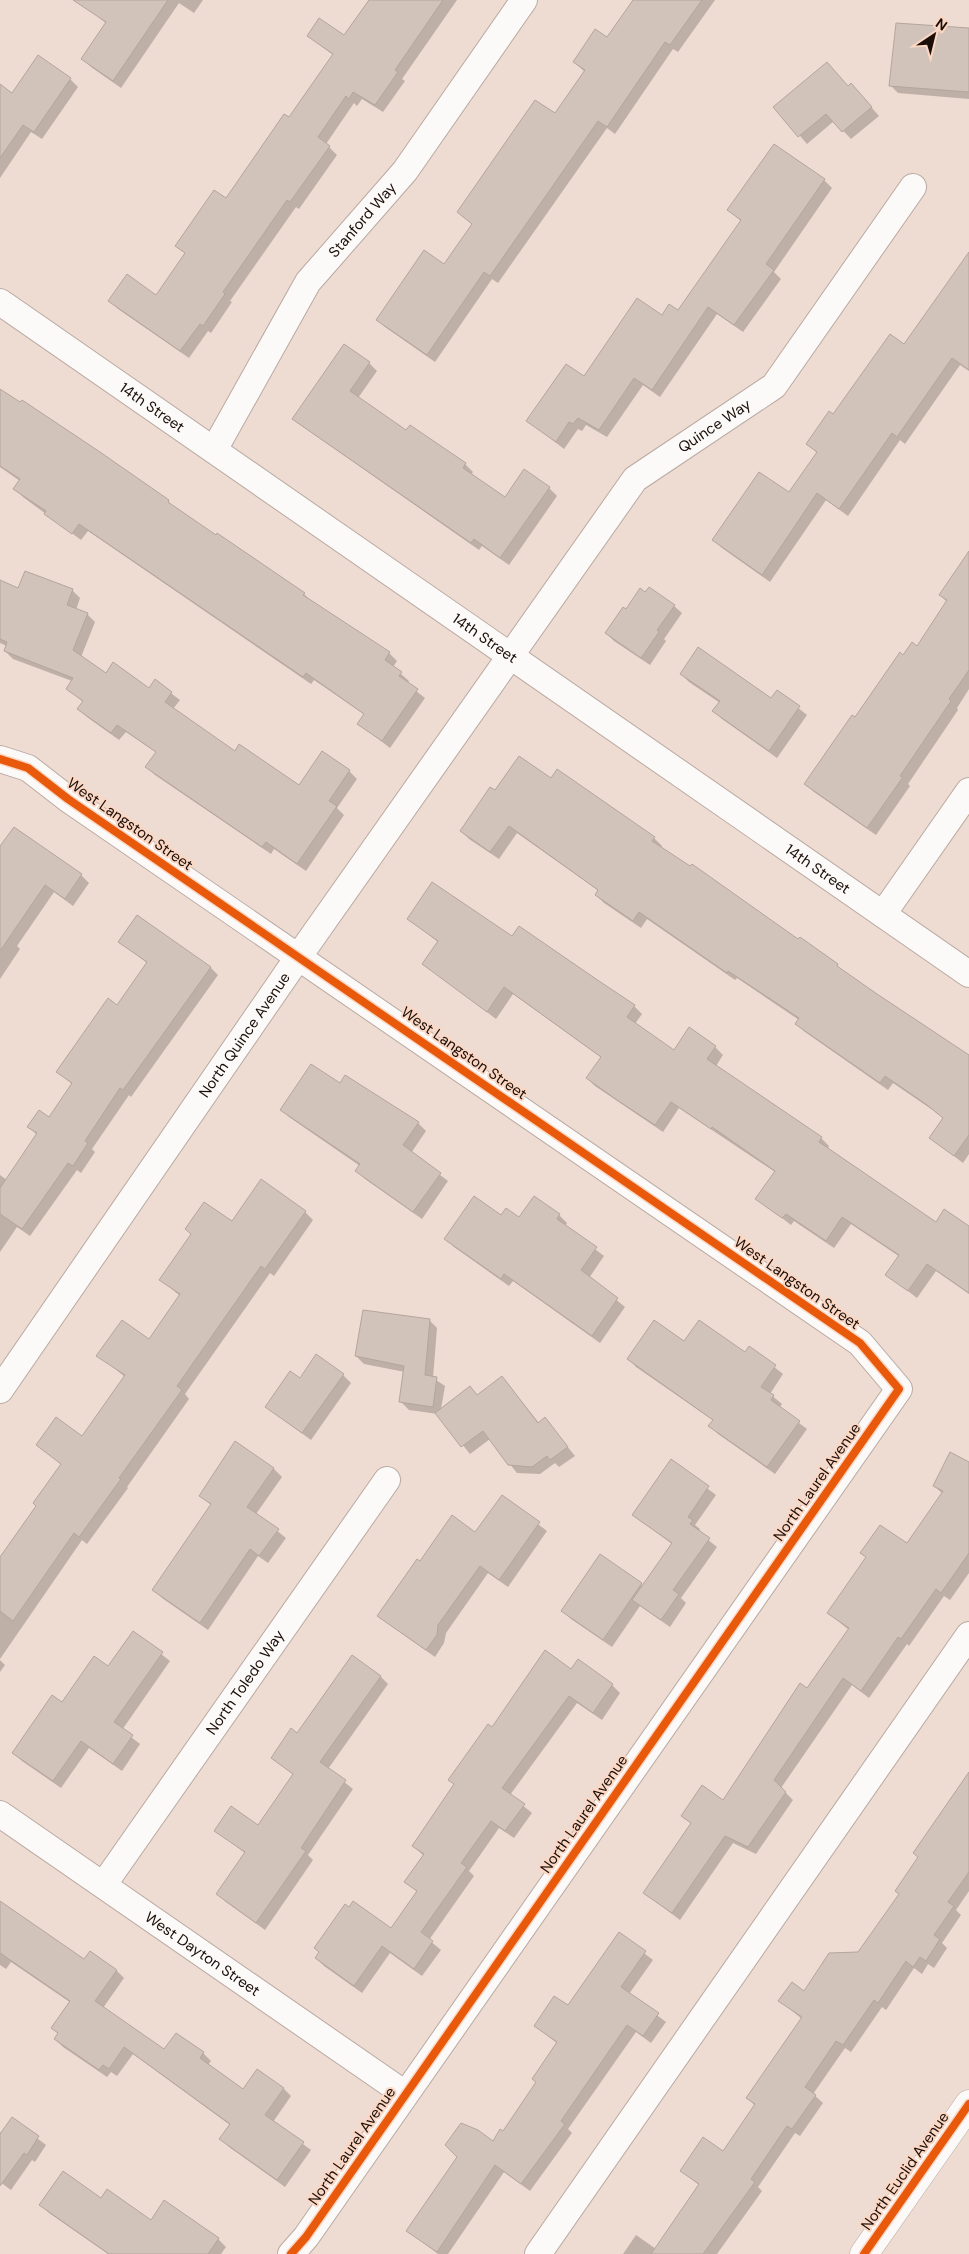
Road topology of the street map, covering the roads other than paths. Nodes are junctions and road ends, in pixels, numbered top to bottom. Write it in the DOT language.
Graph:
graph roads {
  1 [pos="524,0"];
  2 [pos="913,187"];
  3 [pos="0,302"];
  4 [pos="214,450"];
  5 [pos="509,656"];
  6 [pos="0,759"];
  7 [pos="969,791"];
  8 [pos="883,914"];
  9 [pos="299,956"];
  10 [pos="969,974"];
  11 [pos="898,1389"];
  12 [pos="0,1390"];
  13 [pos="387,1480"];
  14 [pos="969,1635"];
  15 [pos="0,1814"];
  16 [pos="104,1884"];
  17 [pos="405,2094"];
  18 [pos="969,2104"];
  19 [pos="291,2254"];
  20 [pos="538,2254"];
  21 [pos="864,2254"];
  1 -- 4 [label="street, Stanford Way"];
  2 -- 5 [label="street, Quince Way"];
  3 -- 4 [label="street, 14th Street"];
  4 -- 5 [label="street, 14th Street"];
  5 -- 8 [label="street, 14th Street"];
  5 -- 9 [label="street, North Quince Avenue"];
  6 -- 9 [label="street, West Langston Street"];
  7 -- 8 [label="street"];
  8 -- 10 [label="street, 14th Street"];
  9 -- 11 [label="street, West Langston Street"];
  9 -- 12 [label="street, North Quince Avenue"];
  11 -- 17 [label="street, North Laurel Avenue"];
  13 -- 16 [label="street, North Toledo Way"];
  14 -- 20 [label="street"];
  15 -- 16 [label="street, West Dayton Street"];
  16 -- 17 [label="street, West Dayton Street"];
  17 -- 19 [label="street, North Laurel Avenue"];
  18 -- 21 [label="main road, North Euclid Avenue"];
}
